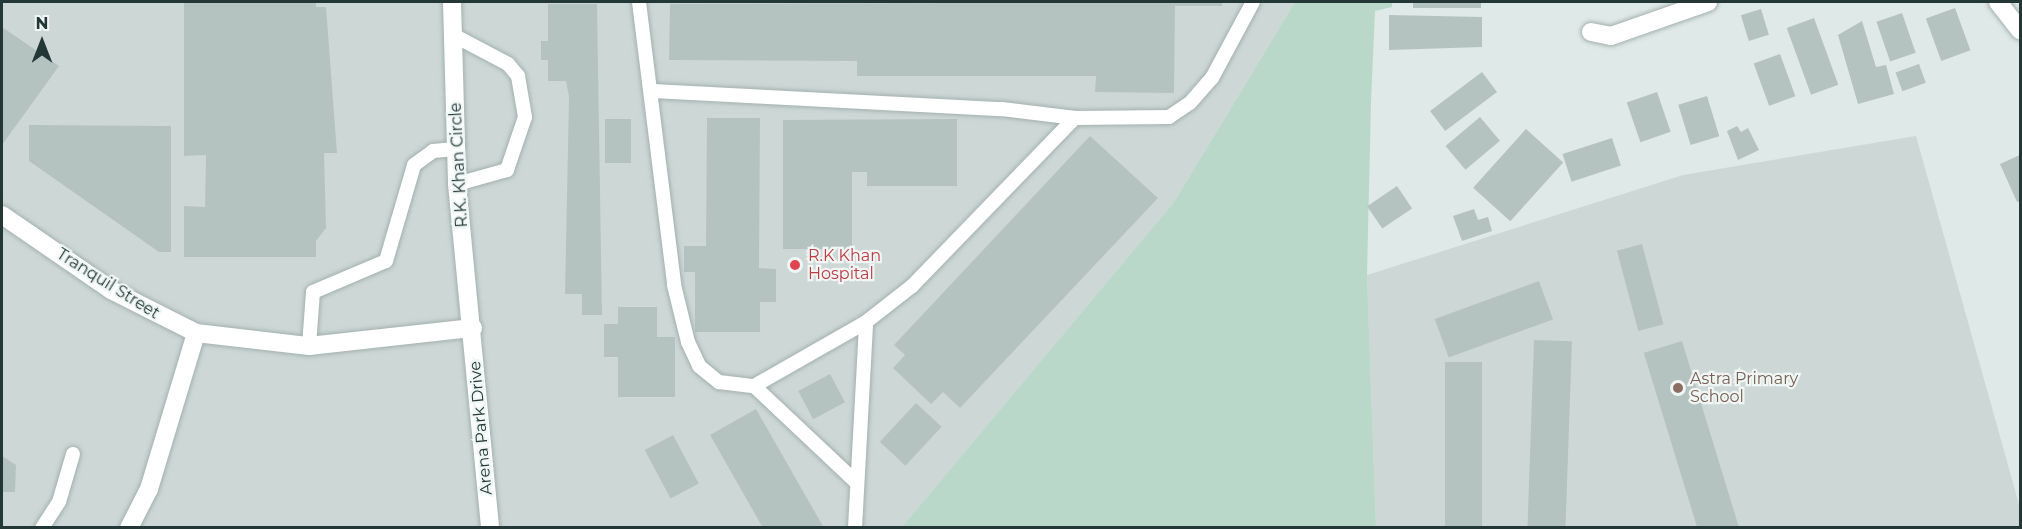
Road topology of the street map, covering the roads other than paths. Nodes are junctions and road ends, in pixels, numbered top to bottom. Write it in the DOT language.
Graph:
graph roads {
  1 [pos="452,2"];
  2 [pos="639,2"];
  3 [pos="1253,2"];
  4 [pos="1708,2"];
  5 [pos="1998,2"];
  6 [pos="2020,30"];
  7 [pos="1591,32"];
  8 [pos="455,36"];
  9 [pos="653,91"];
  10 [pos="1075,118"];
  11 [pos="455,149"];
  12 [pos="458,184"];
  13 [pos="3,220"];
  14 [pos="866,322"];
  15 [pos="473,328"];
  16 [pos="196,333"];
  17 [pos="309,346"];
  18 [pos="754,386"];
  19 [pos="73,454"];
  20 [pos="856,483"];
  21 [pos="42,528"];
  22 [pos="129,528"];
  23 [pos="490,528"];
  24 [pos="855,528"];
  1 -- 8 [label="street, R.K. Khan Circle"];
  2 -- 9 [label="lane"];
  3 -- 10 [label="lane"];
  4 -- 7 [label="street"];
  5 -- 6 [label="street"];
  8 -- 11 [label="street, R.K. Khan Circle"];
  8 -- 12 [label="lane"];
  9 -- 10 [label="lane"];
  9 -- 18 [label="lane"];
  10 -- 14 [label="lane"];
  11 -- 12 [label="street, R.K. Khan Circle"];
  11 -- 17 [label="lane"];
  12 -- 15 [label="street, R.K. Khan Circle"];
  13 -- 16 [label="street, Tranquil Street"];
  14 -- 18 [label="lane"];
  14 -- 20 [label="lane"];
  15 -- 17 [label="street, Tranquil Street"];
  15 -- 23 [label="street, Arena Park Drive"];
  16 -- 17 [label="street, Tranquil Street"];
  16 -- 22 [label="street"];
  18 -- 20 [label="lane"];
  19 -- 21 [label="lane"];
  20 -- 24 [label="lane"];
}
